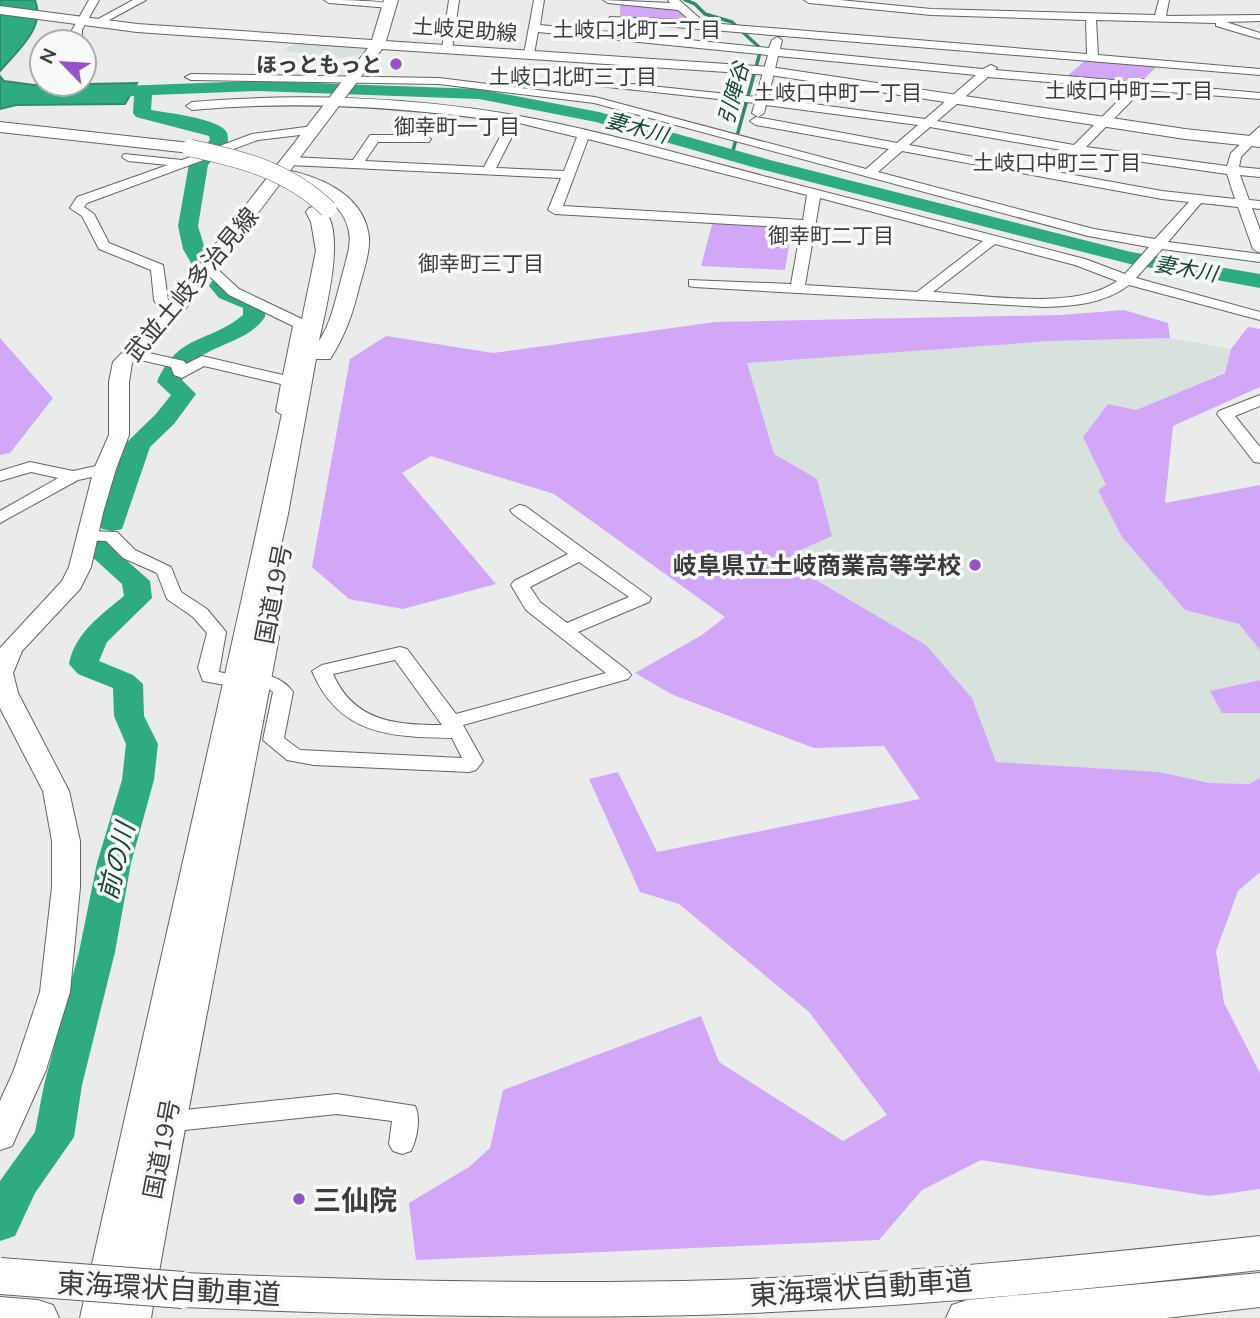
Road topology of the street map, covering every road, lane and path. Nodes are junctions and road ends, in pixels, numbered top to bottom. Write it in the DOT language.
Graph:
graph roads {
  1 [pos="94,0"];
  2 [pos="141,0"];
  3 [pos="329,0"];
  4 [pos="454,0"];
  5 [pos="539,0"];
  6 [pos="608,0"];
  7 [pos="808,0"];
  8 [pos="1164,0"];
  9 [pos="617,1"];
  10 [pos="672,2"];
  11 [pos="843,2"];
  12 [pos="390,3"];
  13 [pos="0,10"];
  14 [pos="931,12"];
  15 [pos="1091,17"];
  16 [pos="1260,18"];
  17 [pos="614,19"];
  18 [pos="1160,19"];
  19 [pos="1206,20"];
  20 [pos="84,22"];
  21 [pos="700,24"];
  22 [pos="79,28"];
  23 [pos="534,29"];
  24 [pos="779,32"];
  25 [pos="922,35"];
  26 [pos="612,36"];
  27 [pos="1260,36"];
  28 [pos="378,44"];
  29 [pos="447,49"];
  30 [pos="1007,52"];
  31 [pos="774,53"];
  32 [pos="528,54"];
  33 [pos="1089,58"];
  34 [pos="609,59"];
  35 [pos="1161,65"];
  36 [pos="770,71"];
  37 [pos="1260,72"];
  38 [pos="985,73"];
  39 [pos="191,78"];
  40 [pos="353,79"];
  41 [pos="1059,80"];
  42 [pos="603,84"];
  43 [pos="1138,87"];
  44 [pos="1260,96"];
  45 [pos="959,98"];
  46 [pos="594,100"];
  47 [pos="762,100"];
  48 [pos="334,102"];
  49 [pos="192,106"];
  50 [pos="515,119"];
  51 [pos="756,121"];
  52 [pos="1106,121"];
  53 [pos="929,123"];
  54 [pos="0,129"];
  55 [pos="313,130"];
  56 [pos="1260,130"];
  57 [pos="584,135"];
  58 [pos="426,139"];
  59 [pos="750,141"];
  60 [pos="1254,142"];
  61 [pos="900,148"];
  62 [pos="1078,148"];
  63 [pos="194,154"];
  64 [pos="128,157"];
  65 [pos="356,165"];
  66 [pos="285,168"];
  67 [pos="488,171"];
  68 [pos="1232,172"];
  69 [pos="869,173"];
  70 [pos="1260,173"];
  71 [pos="1047,174"];
  72 [pos="567,175"];
  73 [pos="814,193"];
  74 [pos="1197,200"];
  75 [pos="1244,204"];
  76 [pos="1260,205"];
  77 [pos="322,211"];
  78 [pos="808,224"];
  79 [pos="992,240"];
  80 [pos="1155,245"];
  81 [pos="1260,249"];
  82 [pos="1260,258"];
  83 [pos="208,268"];
  84 [pos="1129,277"];
  85 [pos="694,283"];
  86 [pos="797,289"];
  87 [pos="920,296"];
  88 [pos="176,308"];
  89 [pos="1260,316"];
  90 [pos="132,354"];
  91 [pos="322,354"];
  92 [pos="287,382"];
  93 [pos="1260,400"];
  94 [pos="294,412"];
  95 [pos="1260,458"];
  96 [pos="105,469"];
  97 [pos="0,476"];
  98 [pos="73,476"];
  99 [pos="519,510"];
  100 [pos="0,519"];
  101 [pos="88,536"];
  102 [pos="580,555"];
  103 [pos="563,632"];
  104 [pos="246,681"];
  105 [pos="1,685"];
  106 [pos="453,727"];
  107 [pos="166,1122"];
  108 [pos="0,1137"];
  109 [pos="402,1144"];
  110 [pos="130,1183"];
  111 [pos="1260,1254"];
  112 [pos="0,1276"];
  113 [pos="1260,1290"];
  114 [pos="125,1313"];
  115 [pos="0,1315"];
  116 [pos="38,1318"];
  117 [pos="85,1318"];
  118 [pos="967,1318"];
  1 -- 20 [label="street"];
  2 -- 20 [label="street"];
  3 -- 12 [label="street"];
  4 -- 29 [label="street"];
  5 -- 23 [label="street"];
  6 -- 9 [label="street"];
  7 -- 11 [label="street"];
  8 -- 18 [label="street"];
  9 -- 10 [label="street"];
  9 -- 17 [label="street"];
  10 -- 21 [label="street"];
  11 -- 14 [label="street"];
  12 -- 28 [label="main road, 武並土岐多治見線"];
  13 -- 20 [label="main road, 土岐足助線"];
  14 -- 15 [label="street"];
  14 -- 25 [label="street"];
  15 -- 18 [label="street"];
  15 -- 33 [label="street"];
  16 -- 19 [label="street"];
  17 -- 21 [label="street"];
  17 -- 26 [label="street"];
  18 -- 19 [label="street"];
  19 -- 27 [label="street"];
  20 -- 22 [label="street"];
  20 -- 28 [label="main road, 土岐足助線"];
  21 -- 24 [label="street"];
  23 -- 26 [label="street"];
  23 -- 32 [label="street"];
  24 -- 25 [label="street"];
  24 -- 31 [label="street"];
  25 -- 30 [label="street"];
  26 -- 31 [label="street"];
  28 -- 29 [label="main road, 土岐足助線"];
  28 -- 40 [label="main road, 武並土岐多治見線"];
  29 -- 32 [label="main road, 土岐足助線"];
  30 -- 33 [label="street"];
  30 -- 38 [label="street"];
  31 -- 36 [label="street"];
  31 -- 38 [label="street"];
  32 -- 34 [label="main road, 土岐足助線"];
  33 -- 35 [label="street"];
  33 -- 41 [label="street"];
  34 -- 36 [label="main road, 土岐足助線"];
  34 -- 42 [label="street"];
  35 -- 37 [label="street"];
  35 -- 43 [label="street"];
  36 -- 45 [label="main road, 土岐足助線"];
  36 -- 47 [label="street"];
  38 -- 41 [label="street"];
  38 -- 45 [label="street"];
  39 -- 40 [label="street"];
  40 -- 46 [label="street"];
  40 -- 48 [label="main road, 武並土岐多治見線"];
  41 -- 43 [label="street"];
  42 -- 46 [label="street"];
  42 -- 47 [label="street"];
  43 -- 44 [label="street"];
  43 -- 52 [label="street"];
  45 -- 52 [label="main road, 土岐足助線"];
  45 -- 53 [label="street"];
  46 -- 59 [label="street"];
  47 -- 51 [label="street"];
  47 -- 53 [label="street"];
  48 -- 49 [label="street"];
  48 -- 55 [label="main road, 武並土岐多治見線"];
  48 -- 58 [label="street"];
  50 -- 57 [label="street"];
  50 -- 58 [label="street"];
  50 -- 67 [label="street"];
  51 -- 59 [label="street"];
  51 -- 61 [label="street"];
  52 -- 60 [label="main road, 土岐足助線"];
  52 -- 62 [label="street"];
  53 -- 61 [label="street"];
  53 -- 62 [label="street"];
  54 -- 63 [label="highway, 国道19号"];
  55 -- 63 [label="street"];
  55 -- 66 [label="main road, 武並土岐多治見線"];
  56 -- 60 [label="street"];
  57 -- 72 [label="street"];
  57 -- 73 [label="street"];
  58 -- 65 [label="street"];
  58 -- 65 [label="street"];
  58 -- 67 [label="street"];
  59 -- 69 [label="street"];
  60 -- 68 [label="street"];
  61 -- 69 [label="street"];
  61 -- 71 [label="street"];
  62 -- 68 [label="street"];
  62 -- 71 [label="street"];
  63 -- 64 [label="street"];
  63 -- 77 [label="highway, 国道19号"];
  63 -- 88 [label="street"];
  65 -- 66 [label="street"];
  66 -- 83 [label="main road, 武並土岐多治見線"];
  66 -- 91 [label="highway"];
  67 -- 72 [label="street"];
  68 -- 70 [label="street"];
  68 -- 75 [label="street"];
  69 -- 80 [label="street"];
  71 -- 74 [label="street"];
  72 -- 78 [label="street"];
  73 -- 78 [label="street"];
  73 -- 79 [label="street"];
  74 -- 75 [label="street"];
  74 -- 80 [label="street"];
  75 -- 76 [label="street"];
  75 -- 81 [label="street"];
  77 -- 91 [label="highway, 国道19号"];
  77 -- 94 [label="highway, 国道19号"];
  78 -- 86 [label="street"];
  79 -- 84 [label="street"];
  79 -- 87 [label="street"];
  80 -- 82 [label="street"];
  80 -- 84 [label="street"];
  83 -- 88 [label="main road, 武並土岐多治見線"];
  83 -- 92 [label="street"];
  84 -- 87 [label="street"];
  84 -- 89 [label="street"];
  85 -- 86 [label="street"];
  86 -- 87 [label="street"];
  88 -- 90 [label="main road, 武並土岐多治見線"];
  90 -- 92 [label="street"];
  90 -- 96 [label="main road, 武並土岐多治見線"];
  91 -- 104 [label="highway, 国道19号"];
  92 -- 94 [label="street"];
  93 -- 95 [label="street"];
  94 -- 104 [label="highway, 国道19号"];
  96 -- 98 [label="street"];
  96 -- 101 [label="main road, 武並土岐多治見線"];
  97 -- 98 [label="street"];
  98 -- 100 [label="street"];
  99 -- 102 [label="street"];
  101 -- 104 [label="street"];
  101 -- 105 [label="main road, 武並土岐多治見線"];
  102 -- 103 [label="street"];
  102 -- 103 [label="street"];
  103 -- 106 [label="street"];
  104 -- 106 [label="street"];
  104 -- 107 [label="highway, 国道19号"];
  104 -- 110 [label="highway, 国道19号"];
  105 -- 108 [label="main road, 武並土岐多治見線"];
  106 -- 106 [label="street"];
  107 -- 109 [label="street"];
  107 -- 114 [label="highway, 国道19号"];
  110 -- 114 [label="highway, 国道19号"];
  110 -- 117 [label="highway"];
  111 -- 112 [label="highway, 東海環状自動車道, bridge"];
  113 -- 118 [label="highway, 東海環状自動車道"];
  115 -- 116 [label="highway, 東海環状自動車道"];
}
